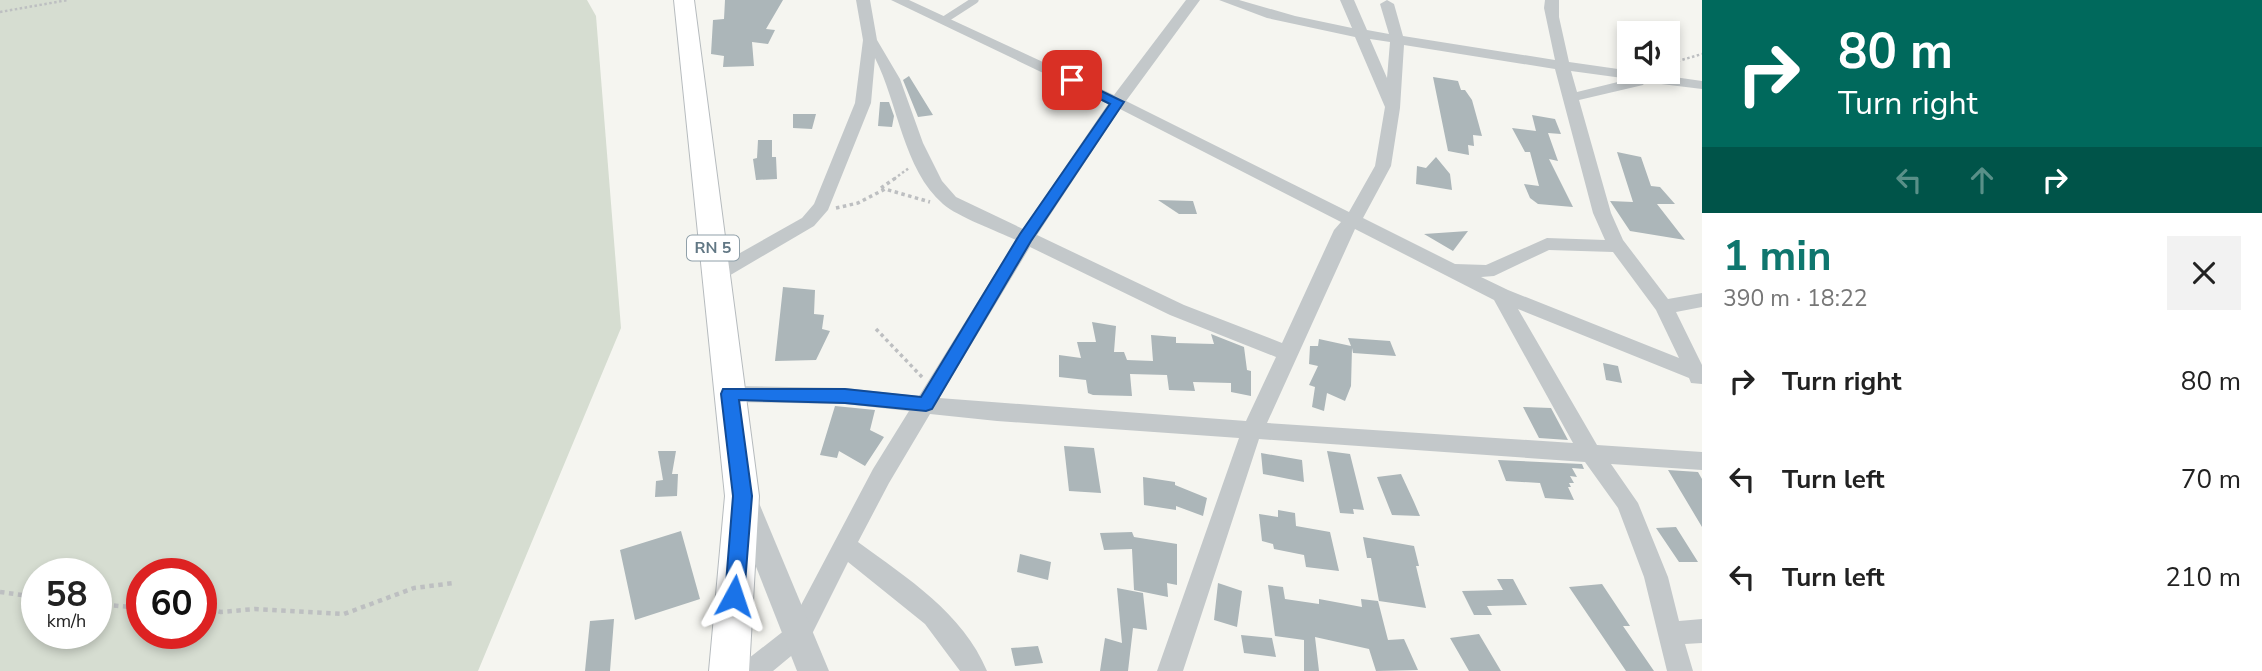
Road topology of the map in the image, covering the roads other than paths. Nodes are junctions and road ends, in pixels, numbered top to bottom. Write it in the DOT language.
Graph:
graph roads {
  1 [pos="684,0"];
  2 [pos="863,0"];
  3 [pos="898,0"];
  4 [pos="975,0"];
  5 [pos="1226,0"];
  6 [pos="1347,0"];
  7 [pos="1552,0"];
  8 [pos="1387,4"];
  9 [pos="1184,5"];
  10 [pos="944,20"];
  11 [pos="1359,33"];
  12 [pos="1397,39"];
  13 [pos="870,40"];
  14 [pos="1562,66"];
  15 [pos="1617,73"];
  16 [pos="1680,82"];
  17 [pos="1627,84"];
  18 [pos="1702,85"];
  19 [pos="1570,97"];
  20 [pos="1117,102"];
  21 [pos="1392,108"];
  22 [pos="1354,219"];
  23 [pos="1026,238"];
  24 [pos="1619,246"];
  25 [pos="1452,270"];
  26 [pos="716,275"];
  27 [pos="1501,295"];
  28 [pos="1702,300"];
  29 [pos="1664,307"];
  30 [pos="1287,352"];
  31 [pos="1699,378"];
  32 [pos="729,394"];
  33 [pos="930,397"];
  34 [pos="1254,430"];
  35 [pos="1591,454"];
  36 [pos="1702,461"];
  37 [pos="743,496"];
  38 [pos="845,546"];
  39 [pos="1702,631"];
  40 [pos="1669,633"];
  41 [pos="799,634"];
  42 [pos="729,671"];
  43 [pos="753,671"];
  44 [pos="813,671"];
  45 [pos="974,671"];
  46 [pos="1170,671"];
  47 [pos="1681,671"];
  1 -- 26 [label="main road, RN 5"];
  2 -- 13 [label="street"];
  3 -- 10 [label="street"];
  4 -- 10 [label="lane"];
  5 -- 11 [label="street"];
  6 -- 11 [label="street"];
  7 -- 14 [label="street"];
  8 -- 12 [label="street"];
  9 -- 20 [label="street"];
  10 -- 20 [label="street"];
  11 -- 12 [label="street"];
  11 -- 21 [label="street"];
  12 -- 14 [label="street"];
  12 -- 21 [label="street"];
  13 -- 23 [label="street"];
  13 -- 26 [label="street"];
  14 -- 15 [label="street"];
  14 -- 19 [label="street"];
  16 -- 18 [label="street"];
  17 -- 19 [label="street"];
  19 -- 24 [label="street"];
  20 -- 22 [label="street"];
  20 -- 23 [label="street"];
  21 -- 22 [label="street"];
  22 -- 25 [label="street"];
  22 -- 30 [label="street"];
  23 -- 30 [label="street"];
  23 -- 33 [label="street"];
  24 -- 25 [label="street"];
  24 -- 29 [label="street"];
  25 -- 27 [label="street"];
  26 -- 32 [label="main road, RN 5"];
  27 -- 31 [label="street"];
  27 -- 35 [label="street"];
  28 -- 29 [label="street"];
  29 -- 31 [label="street"];
  30 -- 34 [label="street"];
  32 -- 33 [label="street"];
  32 -- 37 [label="main road, RN 5"];
  33 -- 34 [label="street"];
  33 -- 38 [label="street"];
  34 -- 35 [label="street"];
  34 -- 46 [label="street"];
  35 -- 36 [label="street"];
  35 -- 40 [label="street"];
  37 -- 41 [label="street"];
  37 -- 42 [label="main road"];
  38 -- 41 [label="street"];
  38 -- 45 [label="street"];
  39 -- 40 [label="street"];
  40 -- 47 [label="street"];
  41 -- 43 [label="street"];
  41 -- 44 [label="street"];
}
